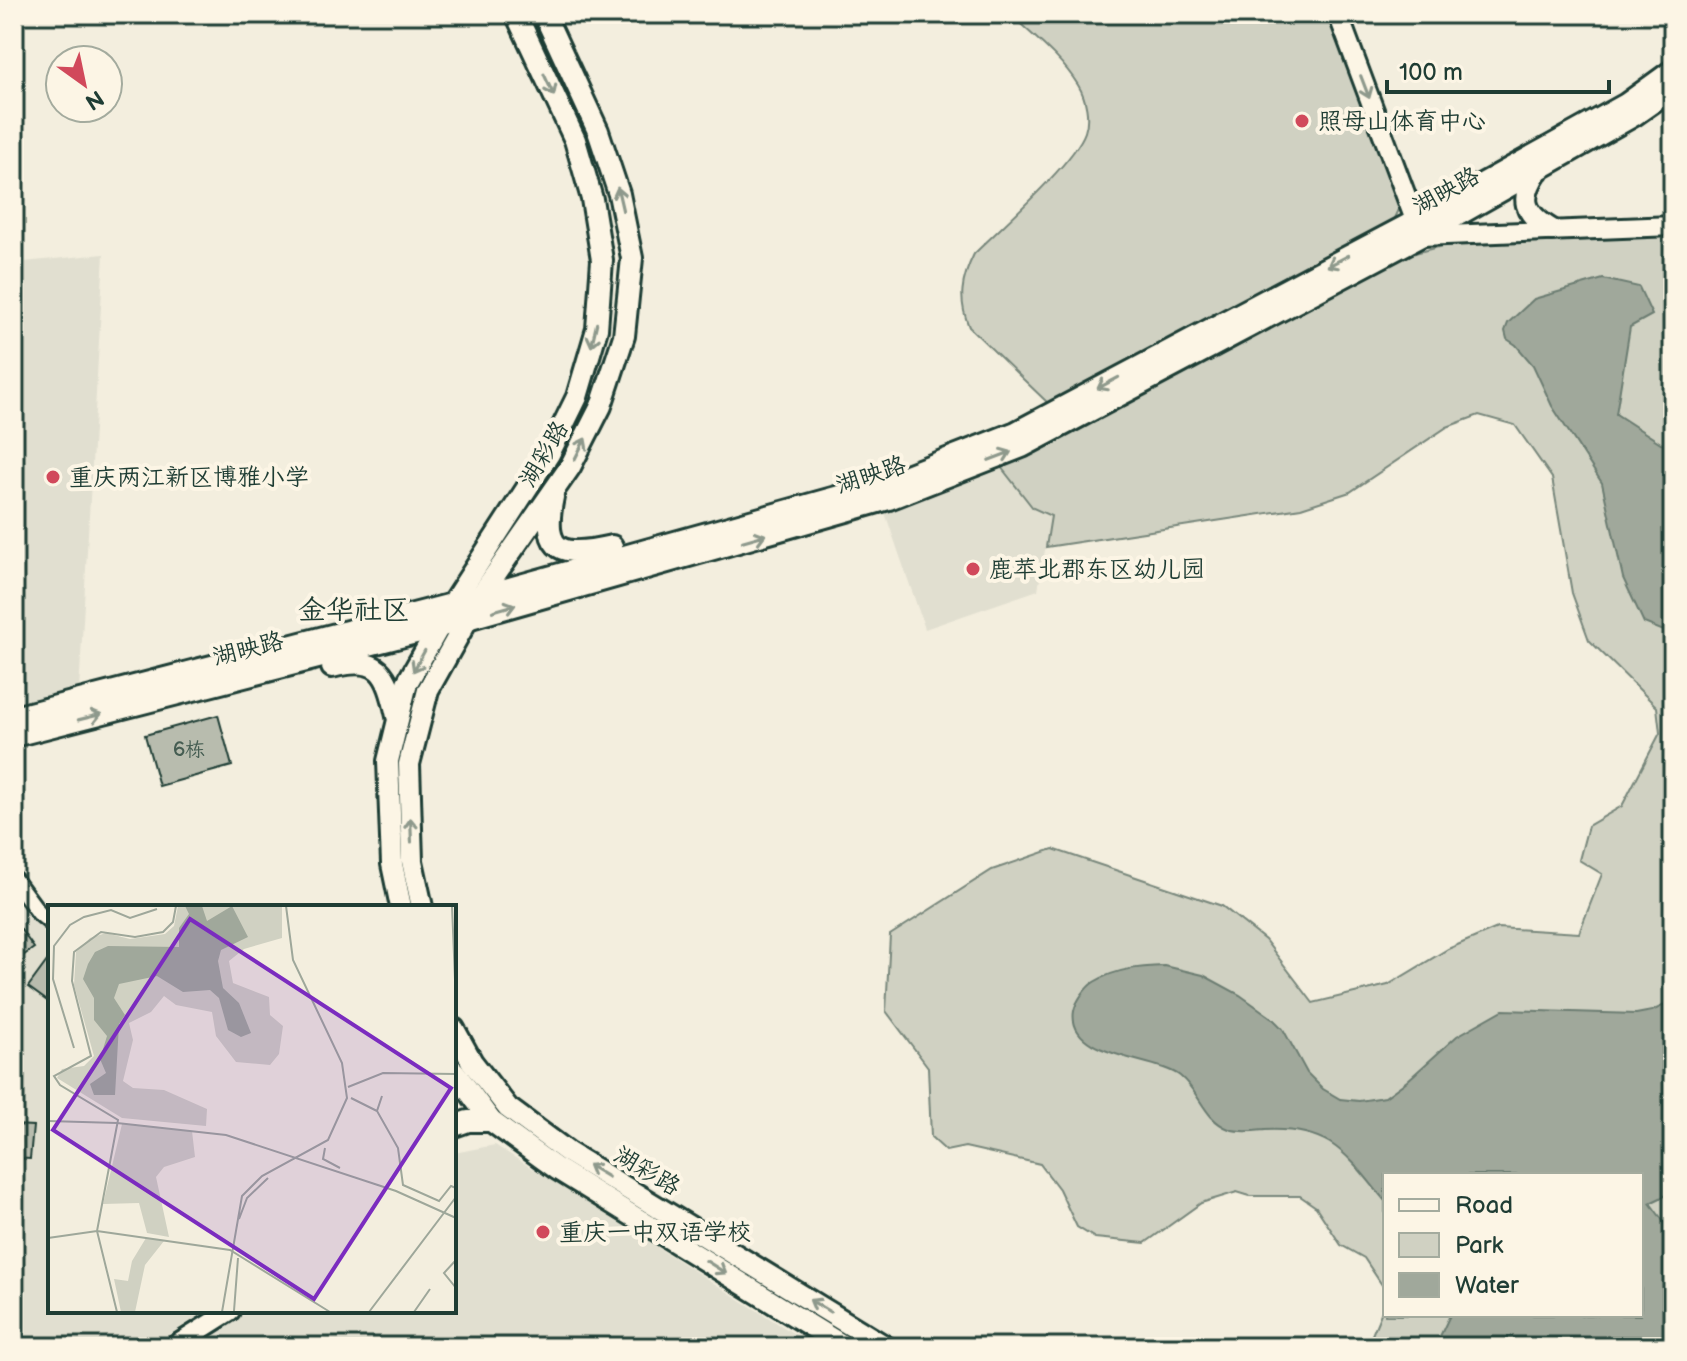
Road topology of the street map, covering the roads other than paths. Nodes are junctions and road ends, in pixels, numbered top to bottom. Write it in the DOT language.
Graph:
graph roads {
  1 [pos="516,14"];
  2 [pos="544,14"];
  3 [pos="1338,14"];
  4 [pos="1673,70"];
  5 [pos="1673,88"];
  6 [pos="1537,171"];
  7 [pos="1673,226"];
  8 [pos="1418,228"];
  9 [pos="1552,230"];
  10 [pos="555,489"];
  11 [pos="664,545"];
  12 [pos="481,595"];
  13 [pos="459,612"];
  14 [pos="439,627"];
  15 [pos="269,670"];
  16 [pos="14,717"];
  17 [pos="398,720"];
  18 [pos="14,736"];
  19 [pos="14,879"];
  20 [pos="401,905"];
  21 [pos="422,905"];
  22 [pos="48,920"];
  23 [pos="456,1045"];
  24 [pos="460,1077"];
  25 [pos="491,1121"];
  26 [pos="456,1125"];
  27 [pos="227,1313"];
  28 [pos="173,1347"];
  29 [pos="845,1347"];
  30 [pos="886,1347"];
  1 -- 13 [label="main road, 湖彩路, one-way"];
  10 -- 2 [label="main road, 湖彩路, one-way"];
  3 -- 8 [label="street, one-way"];
  4 -- 8 [label="main road, 湖映路"];
  5 -- 6 [label="main road, 湖映路"];
  6 -- 8 [label="main road, 湖映路"];
  6 -- 9 [label="main road"];
  7 -- 9 [label="street"];
  8 -- 9 [label="street"];
  8 -- 11 [label="main road, 湖映路, one-way"];
  13 -- 8 [label="main road, 湖映路, one-way"];
  10 -- 11 [label="main road"];
  10 -- 12 [label="main road, 湖彩路"];
  11 -- 12 [label="main road, 湖映路"];
  12 -- 13 [label="main road, 湖彩路"];
  13 -- 14 [label="main road, 湖映路"];
  13 -- 16 [label="main road, 湖映路"];
  21 -- 13 [label="main road, 湖彩路, one-way"];
  14 -- 15 [label="main road, 湖映路"];
  14 -- 17 [label="main road, one-way"];
  15 -- 17 [label="main road"];
  18 -- 15 [label="main road, 湖映路, one-way"];
  17 -- 20 [label="main road"];
  19 -- 22 [label="street"];
  23 -- 24 [label="main road, 湖彩路"];
  24 -- 25 [label="main road, 湖彩路"];
  30 -- 24 [label="main road, 湖彩路, one-way"];
  25 -- 26 [label="main road"];
  25 -- 29 [label="main road, 湖彩路, one-way"];
  27 -- 28 [label="street"];
}
